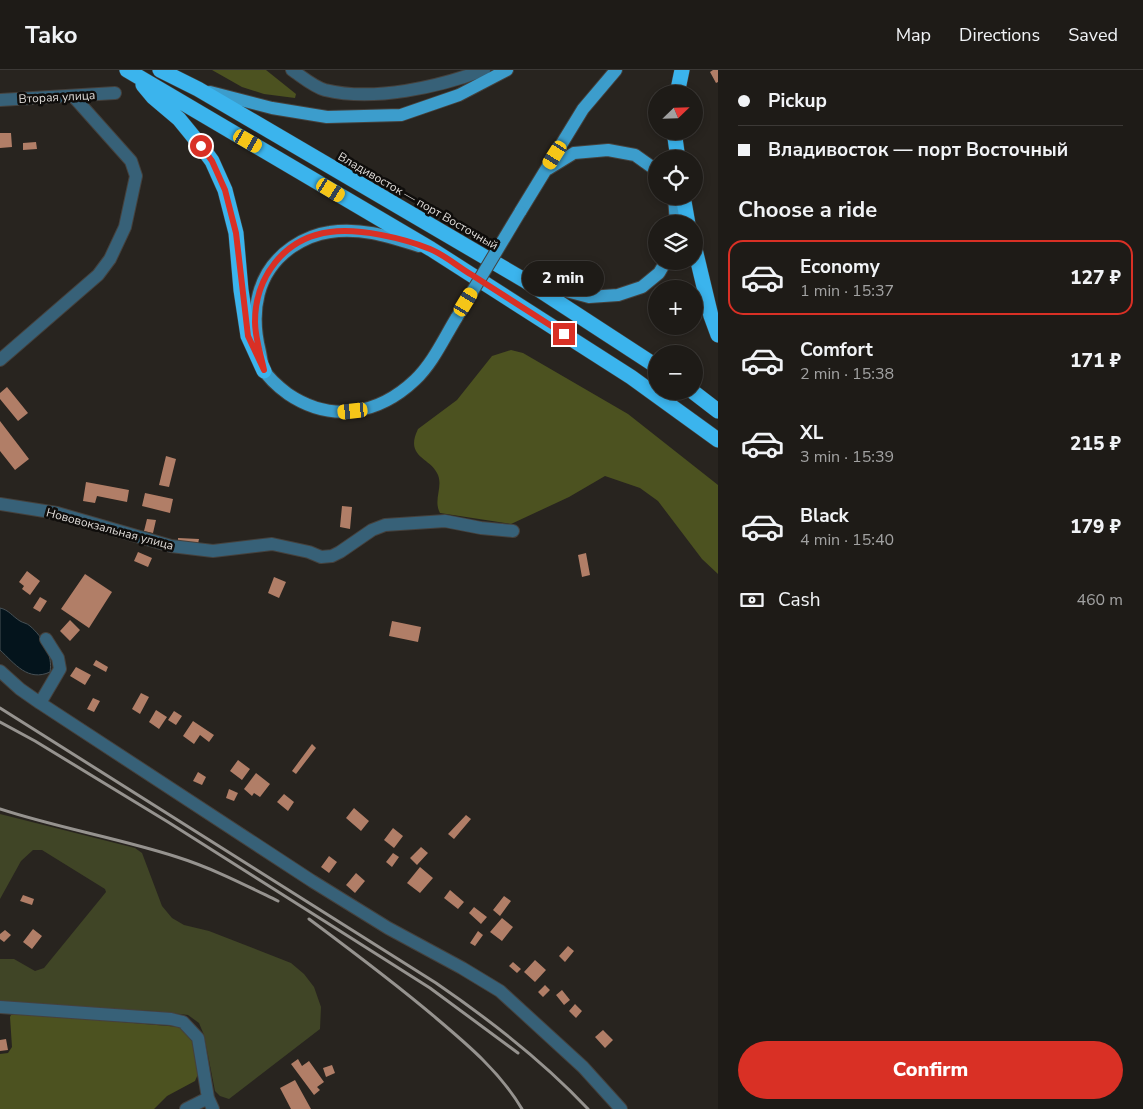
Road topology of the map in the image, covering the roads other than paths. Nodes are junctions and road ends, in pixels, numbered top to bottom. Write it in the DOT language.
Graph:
graph roads {
  1 [pos="160,70"];
  2 [pos="292,70"];
  3 [pos="484,70"];
  4 [pos="508,70"];
  5 [pos="616,70"];
  6 [pos="682,70"];
  7 [pos="129,71"];
  8 [pos="679,85"];
  9 [pos="198,89"];
  10 [pos="115,93"];
  11 [pos="74,96"];
  12 [pos="0,100"];
  13 [pos="648,164"];
  14 [pos="546,170"];
  15 [pos="431,249"];
  16 [pos="661,270"];
  17 [pos="700,270"];
  18 [pos="524,280"];
  19 [pos="718,335"];
  20 [pos="0,360"];
  21 [pos="648,361"];
  22 [pos="264,370"];
  23 [pos="703,400"];
  24 [pos="718,412"];
  25 [pos="718,440"];
  26 [pos="0,504"];
  27 [pos="513,531"];
  28 [pos="46,639"];
  29 [pos="0,671"];
  30 [pos="40,703"];
  31 [pos="0,1008"];
  32 [pos="210,1103"];
  33 [pos="186,1109"];
  34 [pos="620,1109"];
  1 -- 9 [label="highway, Владивосток — порт Восточный"];
  2 -- 3 [label="street"];
  4 -- 9 [label="main road"];
  5 -- 14 [label="main road"];
  6 -- 8 [label="highway"];
  7 -- 15 [label="highway"];
  7 -- 22 [label="highway"];
  9 -- 18 [label="highway, Владивосток — порт Восточный"];
  10 -- 11 [label="street, Вторая улица"];
  11 -- 12 [label="street, Вторая улица"];
  11 -- 20 [label="street"];
  13 -- 14 [label="main road"];
  14 -- 22 [label="main road, bridge"];
  15 -- 22 [label="main road"];
  15 -- 25 [label="highway"];
  16 -- 18 [label="main road"];
  17 -- 19 [label="highway"];
  18 -- 21 [label="highway, Владивосток — порт Восточный"];
  23 -- 24 [label="highway"];
  26 -- 27 [label="street, Нововокзальная улица"];
  28 -- 30 [label="street"];
  29 -- 30 [label="street"];
  30 -- 34 [label="street"];
  31 -- 32 [label="street"];
  32 -- 33 [label="street"];
}
